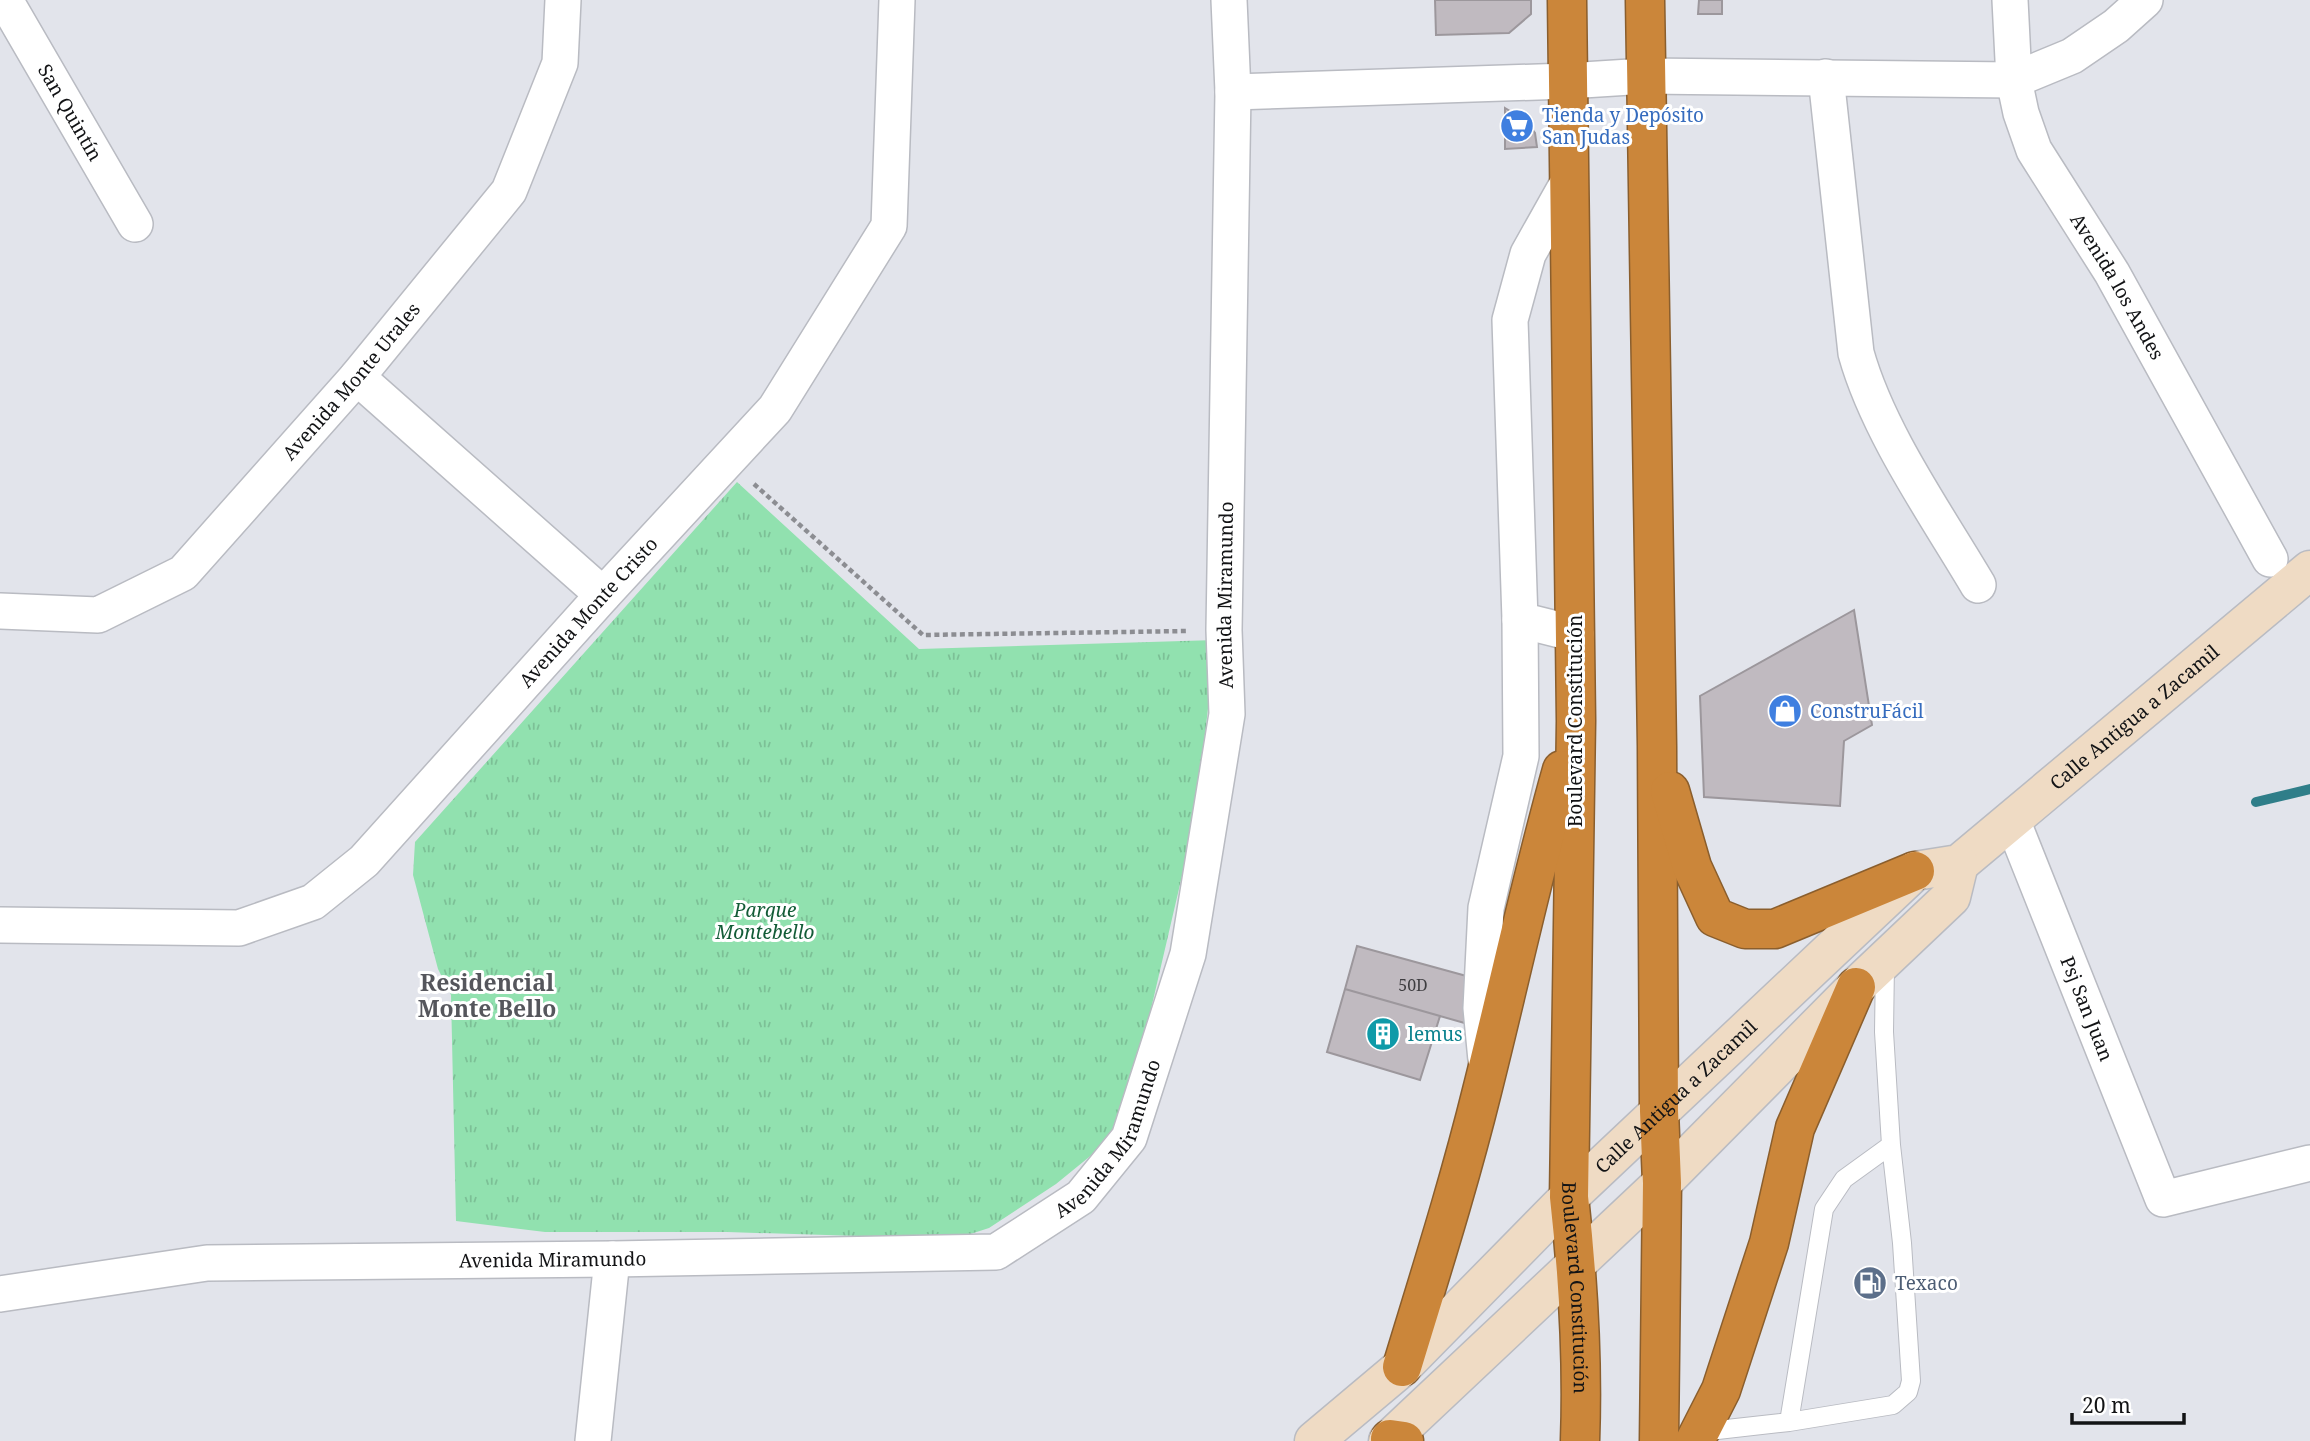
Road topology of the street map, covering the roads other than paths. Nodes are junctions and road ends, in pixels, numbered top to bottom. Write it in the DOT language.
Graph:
graph roads {
  1 [pos="5,0"];
  2 [pos="563,0"];
  3 [pos="897,0"];
  4 [pos="1229,0"];
  5 [pos="1567,0"];
  6 [pos="1645,0"];
  7 [pos="2010,0"];
  8 [pos="2145,0"];
  9 [pos="1646,76"];
  10 [pos="1826,77"];
  11 [pos="2014,80"];
  12 [pos="1567,81"];
  13 [pos="1233,92"];
  14 [pos="1569,181"];
  15 [pos="135,224"];
  16 [pos="356,377"];
  17 [pos="2270,559"];
  18 [pos="2310,570"];
  19 [pos="1978,585"];
  20 [pos="603,594"];
  21 [pos="0,611"];
  22 [pos="1520,620"];
  23 [pos="1576,634"];
  24 [pos="1576,721"];
  25 [pos="1657,746"];
  26 [pos="2012,820"];
  27 [pos="1959,864"];
  28 [pos="1915,871"];
  29 [pos="0,925"];
  30 [pos="1885,960"];
  31 [pos="1856,987"];
  32 [pos="1487,1071"];
  33 [pos="1659,1111"];
  34 [pos="1891,1145"];
  35 [pos="2310,1163"];
  36 [pos="1662,1183"];
  37 [pos="1569,1197"];
  38 [pos="612,1259"];
  39 [pos="1577,1266"];
  40 [pos="0,1294"];
  41 [pos="1402,1367"];
  42 [pos="1789,1422"];
  43 [pos="1698,1436"];
  44 [pos="1394,1440"];
  45 [pos="593,1441"];
  46 [pos="1314,1441"];
  47 [pos="1580,1441"];
  48 [pos="1659,1441"];
  1 -- 15 [label="street, San Quintín"];
  2 -- 16 [label="street, Avenida Monte Urales"];
  3 -- 20 [label="street, Avenida Monte Cristo"];
  4 -- 13 [label="street, Avenida Miramundo"];
  5 -- 12 [label="highway, Boulevard Constitución"];
  6 -- 9 [label="highway"];
  7 -- 11 [label="street, Avenida los Andes"];
  8 -- 11 [label="street"];
  9 -- 10 [label="street"];
  9 -- 12 [label="street"];
  9 -- 25 [label="highway"];
  10 -- 11 [label="street"];
  10 -- 19 [label="street"];
  11 -- 17 [label="street, Avenida los Andes"];
  12 -- 13 [label="street"];
  12 -- 14 [label="highway, Boulevard Constitución"];
  13 -- 38 [label="street, Avenida Miramundo"];
  14 -- 22 [label="street"];
  14 -- 23 [label="highway, Boulevard Constitución"];
  16 -- 20 [label="street"];
  16 -- 21 [label="street, Avenida Monte Urales"];
  18 -- 26 [label="street, Calle Antigua a Zacamil"];
  20 -- 29 [label="street, Avenida Monte Cristo"];
  22 -- 23 [label="street"];
  22 -- 32 [label="street"];
  23 -- 24 [label="highway, Boulevard Constitución"];
  24 -- 32 [label="highway"];
  24 -- 37 [label="highway, Boulevard Constitución"];
  25 -- 28 [label="highway"];
  25 -- 33 [label="highway"];
  26 -- 27 [label="street, Calle Antigua a Zacamil"];
  26 -- 35 [label="street, Psj San Juan"];
  27 -- 28 [label="street"];
  27 -- 30 [label="street"];
  28 -- 33 [label="street, Calle Antigua a Zacamil"];
  30 -- 31 [label="street"];
  30 -- 34 [label="lane"];
  31 -- 36 [label="street"];
  31 -- 43 [label="highway"];
  32 -- 41 [label="highway"];
  33 -- 36 [label="highway"];
  33 -- 37 [label="street, Calle Antigua a Zacamil"];
  34 -- 42 [label="lane"];
  34 -- 42 [label="lane"];
  36 -- 39 [label="street"];
  36 -- 48 [label="highway"];
  37 -- 39 [label="highway, Boulevard Constitución"];
  37 -- 41 [label="street, Calle Antigua a Zacamil"];
  38 -- 40 [label="street, Avenida Miramundo"];
  38 -- 45 [label="street"];
  39 -- 44 [label="street"];
  39 -- 47 [label="highway, Boulevard Constitución"];
  41 -- 46 [label="street, Calle Antigua a Zacamil"];
  42 -- 43 [label="lane"];
}
